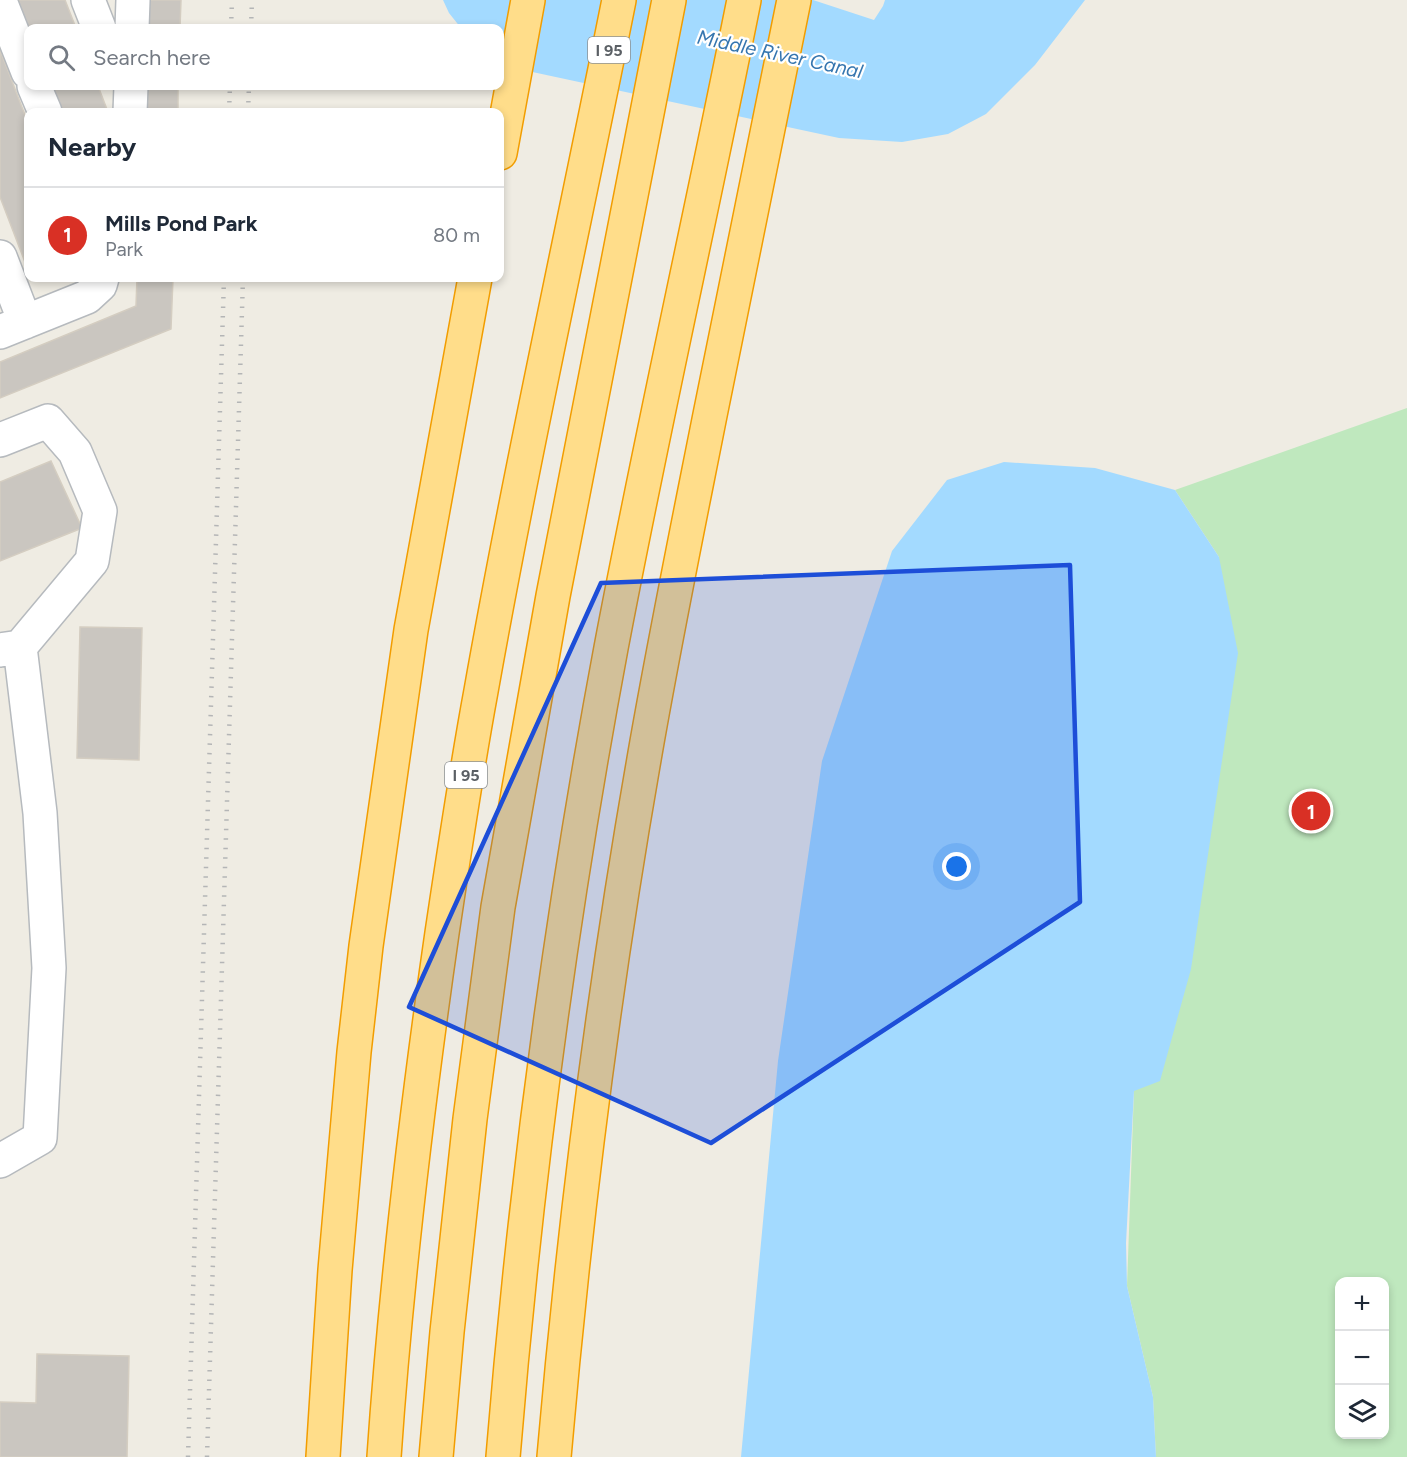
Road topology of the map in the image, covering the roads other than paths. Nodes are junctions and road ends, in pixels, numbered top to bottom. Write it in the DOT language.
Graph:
graph roads {
  1 [pos="88,0"];
  2 [pos="133,0"];
  3 [pos="528,0"];
  4 [pos="618,0"];
  5 [pos="669,0"];
  6 [pos="744,0"];
  7 [pos="794,0"];
  8 [pos="0,1"];
  9 [pos="97,24"];
  10 [pos="132,24"];
  11 [pos="24,62"];
  12 [pos="36,90"];
  13 [pos="43,108"];
  14 [pos="504,132"];
  15 [pos="0,257"];
  16 [pos="101,282"];
  17 [pos="474,282"];
  18 [pos="12,327"];
  19 [pos="0,440"];
  20 [pos="10,649"];
  21 [pos="0,1161"];
  22 [pos="323,1457"];
  23 [pos="384,1457"];
  24 [pos="436,1457"];
  25 [pos="503,1457"];
  26 [pos="554,1457"];
  1 -- 9 [label="lane"];
  2 -- 10 [label="lane"];
  3 -- 14 [label="highway"];
  4 -- 23 [label="highway, I 95"];
  5 -- 24 [label="highway"];
  6 -- 25 [label="highway"];
  7 -- 26 [label="highway"];
  8 -- 11 [label="lane"];
  12 -- 13 [label="lane"];
  15 -- 18 [label="lane"];
  16 -- 18 [label="lane"];
  17 -- 22 [label="highway"];
  19 -- 20 [label="lane"];
  20 -- 21 [label="lane"];
}
